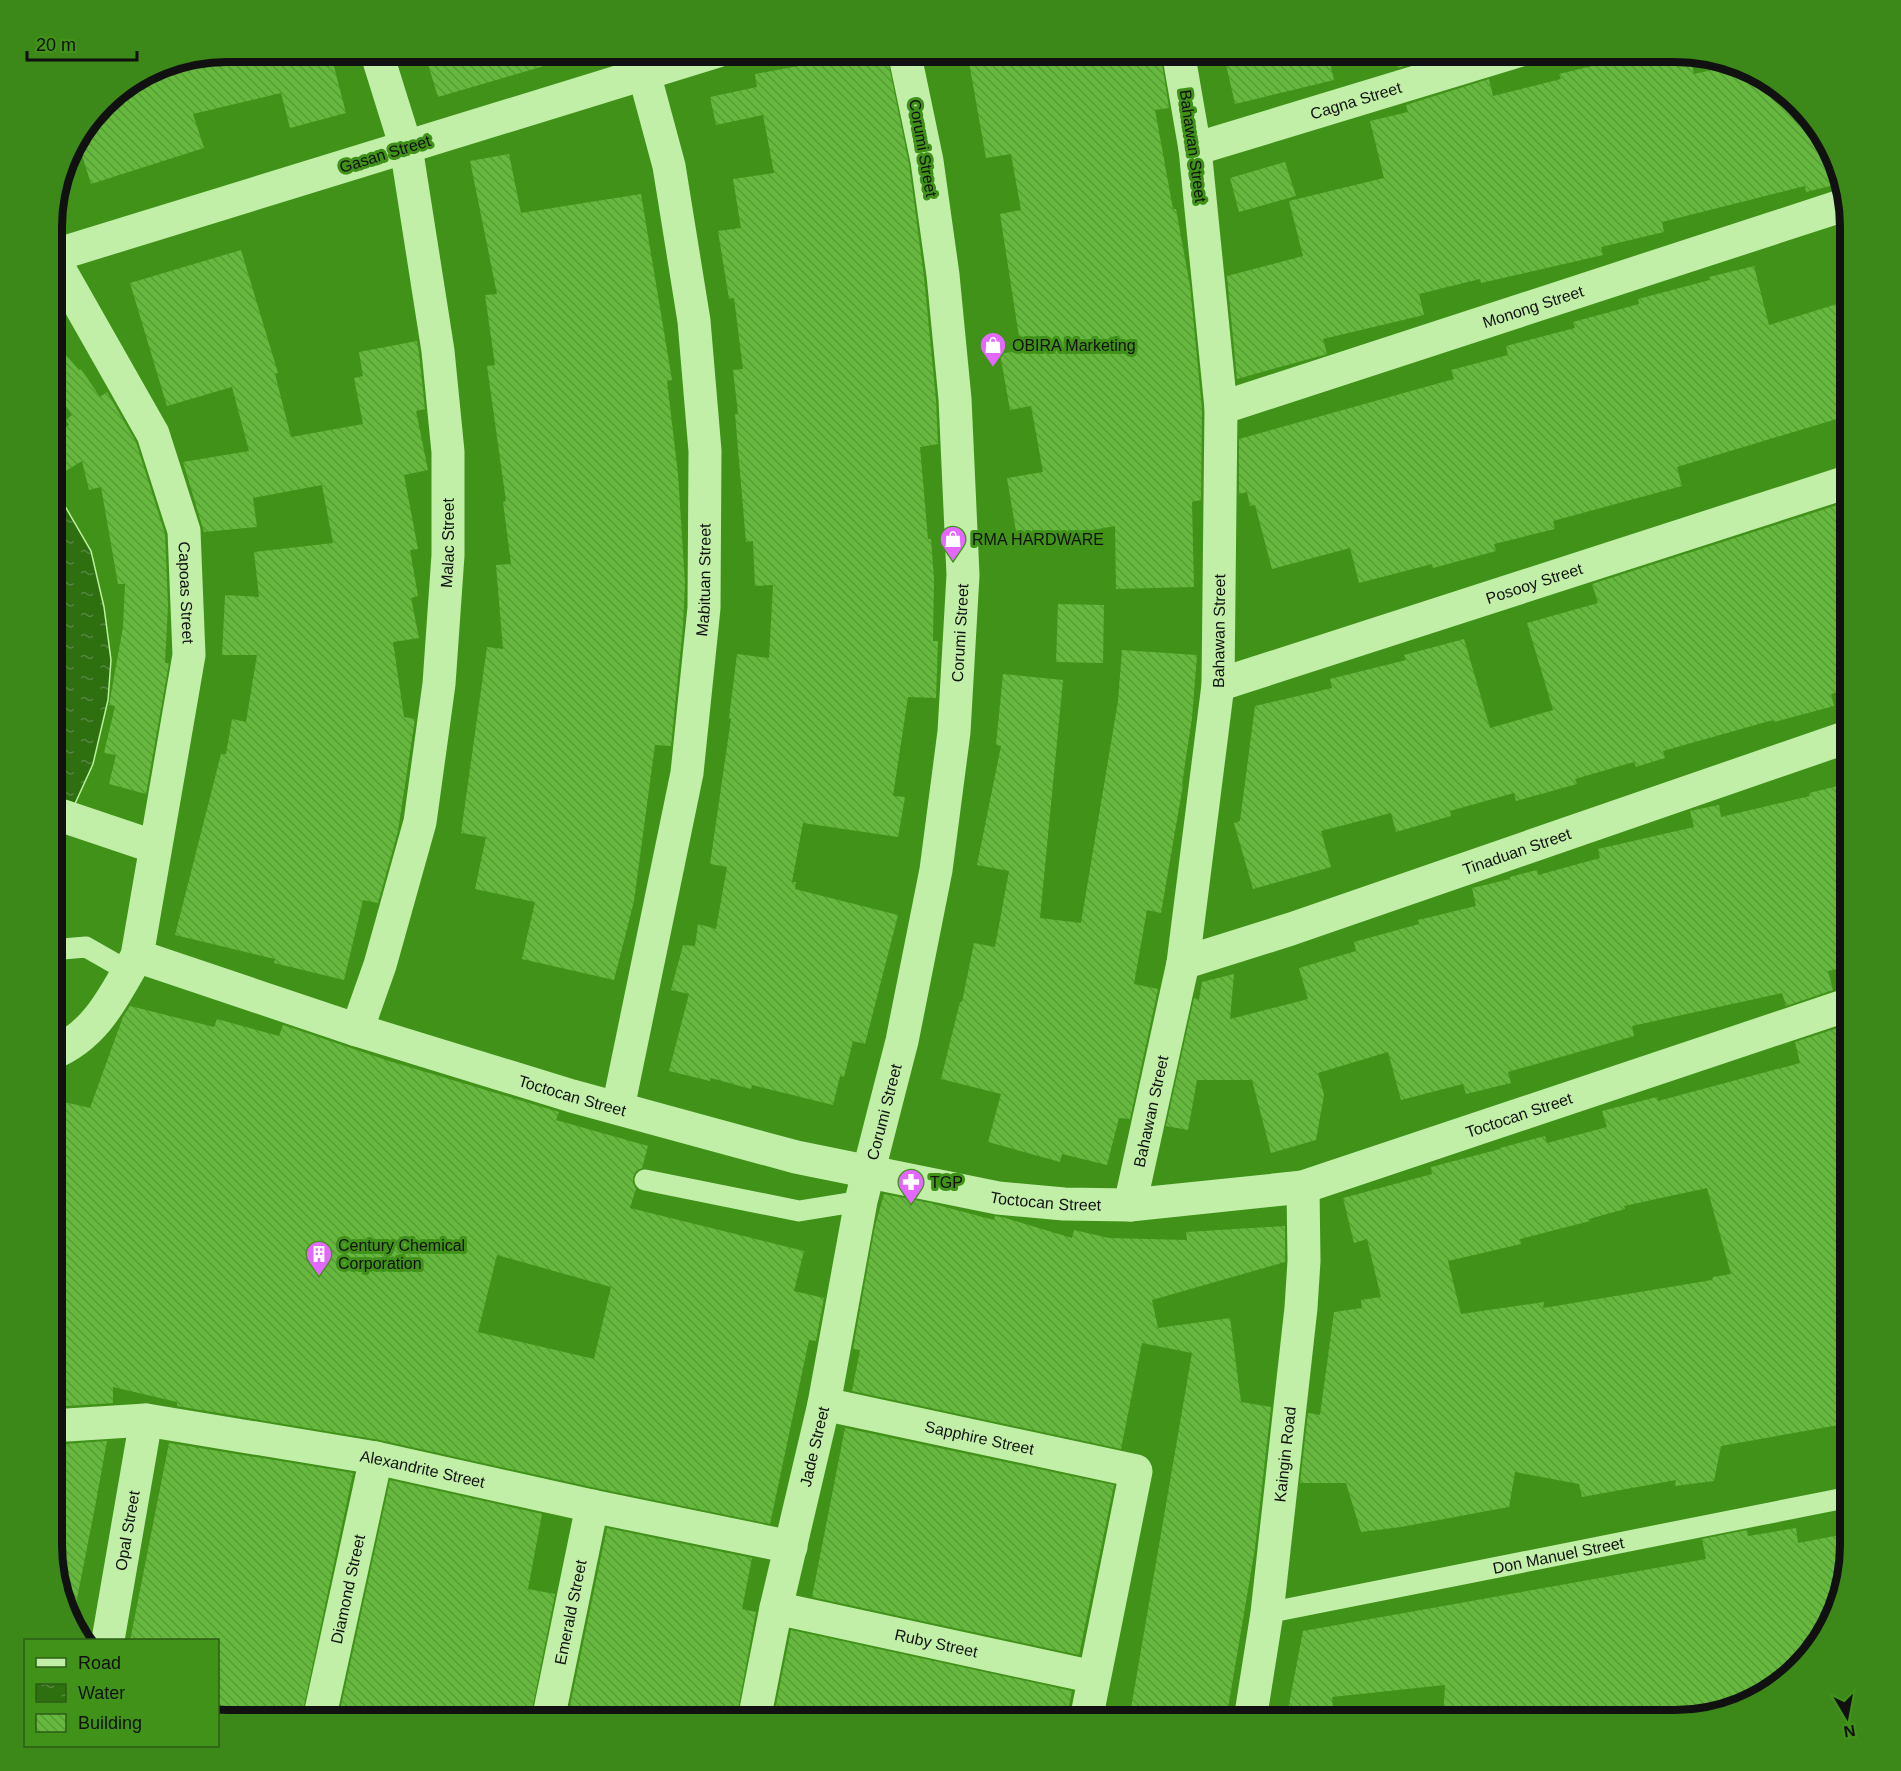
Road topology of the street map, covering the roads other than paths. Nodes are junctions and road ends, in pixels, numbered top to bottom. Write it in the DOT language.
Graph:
graph roads {
  1 [pos="379,62"];
  2 [pos="642,62"];
  3 [pos="906,62"];
  4 [pos="1180,62"];
  5 [pos="1482,62"];
  6 [pos="406,147"];
  7 [pos="1195,149"];
  8 [pos="1838,207"];
  9 [pos="62,253"];
  10 [pos="62,274"];
  11 [pos="1221,408"];
  12 [pos="1839,484"];
  13 [pos="1218,685"];
  14 [pos="1839,740"];
  15 [pos="62,816"];
  16 [pos="155,847"];
  17 [pos="62,949"];
  18 [pos="133,963"];
  19 [pos="1184,963"];
  20 [pos="1840,1007"];
  21 [pos="357,1030"];
  22 [pos="62,1049"];
  23 [pos="618,1108"];
  24 [pos="645,1180"];
  25 [pos="865,1186"];
  26 [pos="1303,1187"];
  27 [pos="1130,1205"];
  28 [pos="824,1404"];
  29 [pos="146,1420"];
  30 [pos="62,1425"];
  31 [pos="376,1458"];
  32 [pos="1840,1499"];
  33 [pos="592,1506"];
  34 [pos="791,1547"];
  35 [pos="776,1608"];
  36 [pos="1267,1613"];
  37 [pos="108,1639"];
  38 [pos="1094,1677"];
  39 [pos="321,1710"];
  40 [pos="550,1710"];
  41 [pos="756,1710"];
  42 [pos="1088,1710"];
  43 [pos="1252,1710"];
  1 -- 6 [label="street, Malac Street"];
  2 -- 6 [label="street, Gasan Street"];
  2 -- 23 [label="street, Mabituan Street"];
  3 -- 25 [label="street, Corumi Street"];
  4 -- 7 [label="street, Bahawan Street"];
  5 -- 7 [label="street, Cagna Street"];
  6 -- 9 [label="street, Gasan Street"];
  6 -- 21 [label="street, Malac Street"];
  7 -- 11 [label="street, Bahawan Street"];
  8 -- 11 [label="street, Monong Street"];
  10 -- 16 [label="street, Capoas Street"];
  11 -- 13 [label="street, Bahawan Street"];
  12 -- 13 [label="street, Posooy Street"];
  13 -- 19 [label="street, Bahawan Street"];
  14 -- 19 [label="street, Tinaduan Street"];
  15 -- 16 [label="street"];
  16 -- 18 [label="street, Capoas Street"];
  17 -- 18 [label="lane"];
  18 -- 21 [label="street, Toctocan Street"];
  18 -- 22 [label="street"];
  19 -- 27 [label="street, Bahawan Street"];
  20 -- 26 [label="street, Toctocan Street"];
  21 -- 23 [label="street, Toctocan Street"];
  23 -- 25 [label="street, Toctocan Street"];
  24 -- 25 [label="lane"];
  25 -- 27 [label="street, Toctocan Street"];
  25 -- 28 [label="street, Jade Street"];
  26 -- 27 [label="street, Toctocan Street"];
  26 -- 36 [label="street, Kaingin Road"];
  28 -- 34 [label="street, Jade Street"];
  28 -- 38 [label="street, Sapphire Street"];
  29 -- 30 [label="street, Alexandrite Street"];
  29 -- 31 [label="street, Alexandrite Street"];
  29 -- 37 [label="street, Opal Street"];
  31 -- 33 [label="street, Alexandrite Street"];
  31 -- 39 [label="street, Diamond Street"];
  32 -- 36 [label="lane, Don Manuel Street"];
  33 -- 34 [label="street, Alexandrite Street"];
  33 -- 40 [label="street, Emerald Street"];
  34 -- 35 [label="street, Jade Street"];
  35 -- 38 [label="street, Ruby Street"];
  35 -- 41 [label="street, Jade Street"];
  36 -- 43 [label="street, Kaingin Road"];
  38 -- 42 [label="street"];
}
